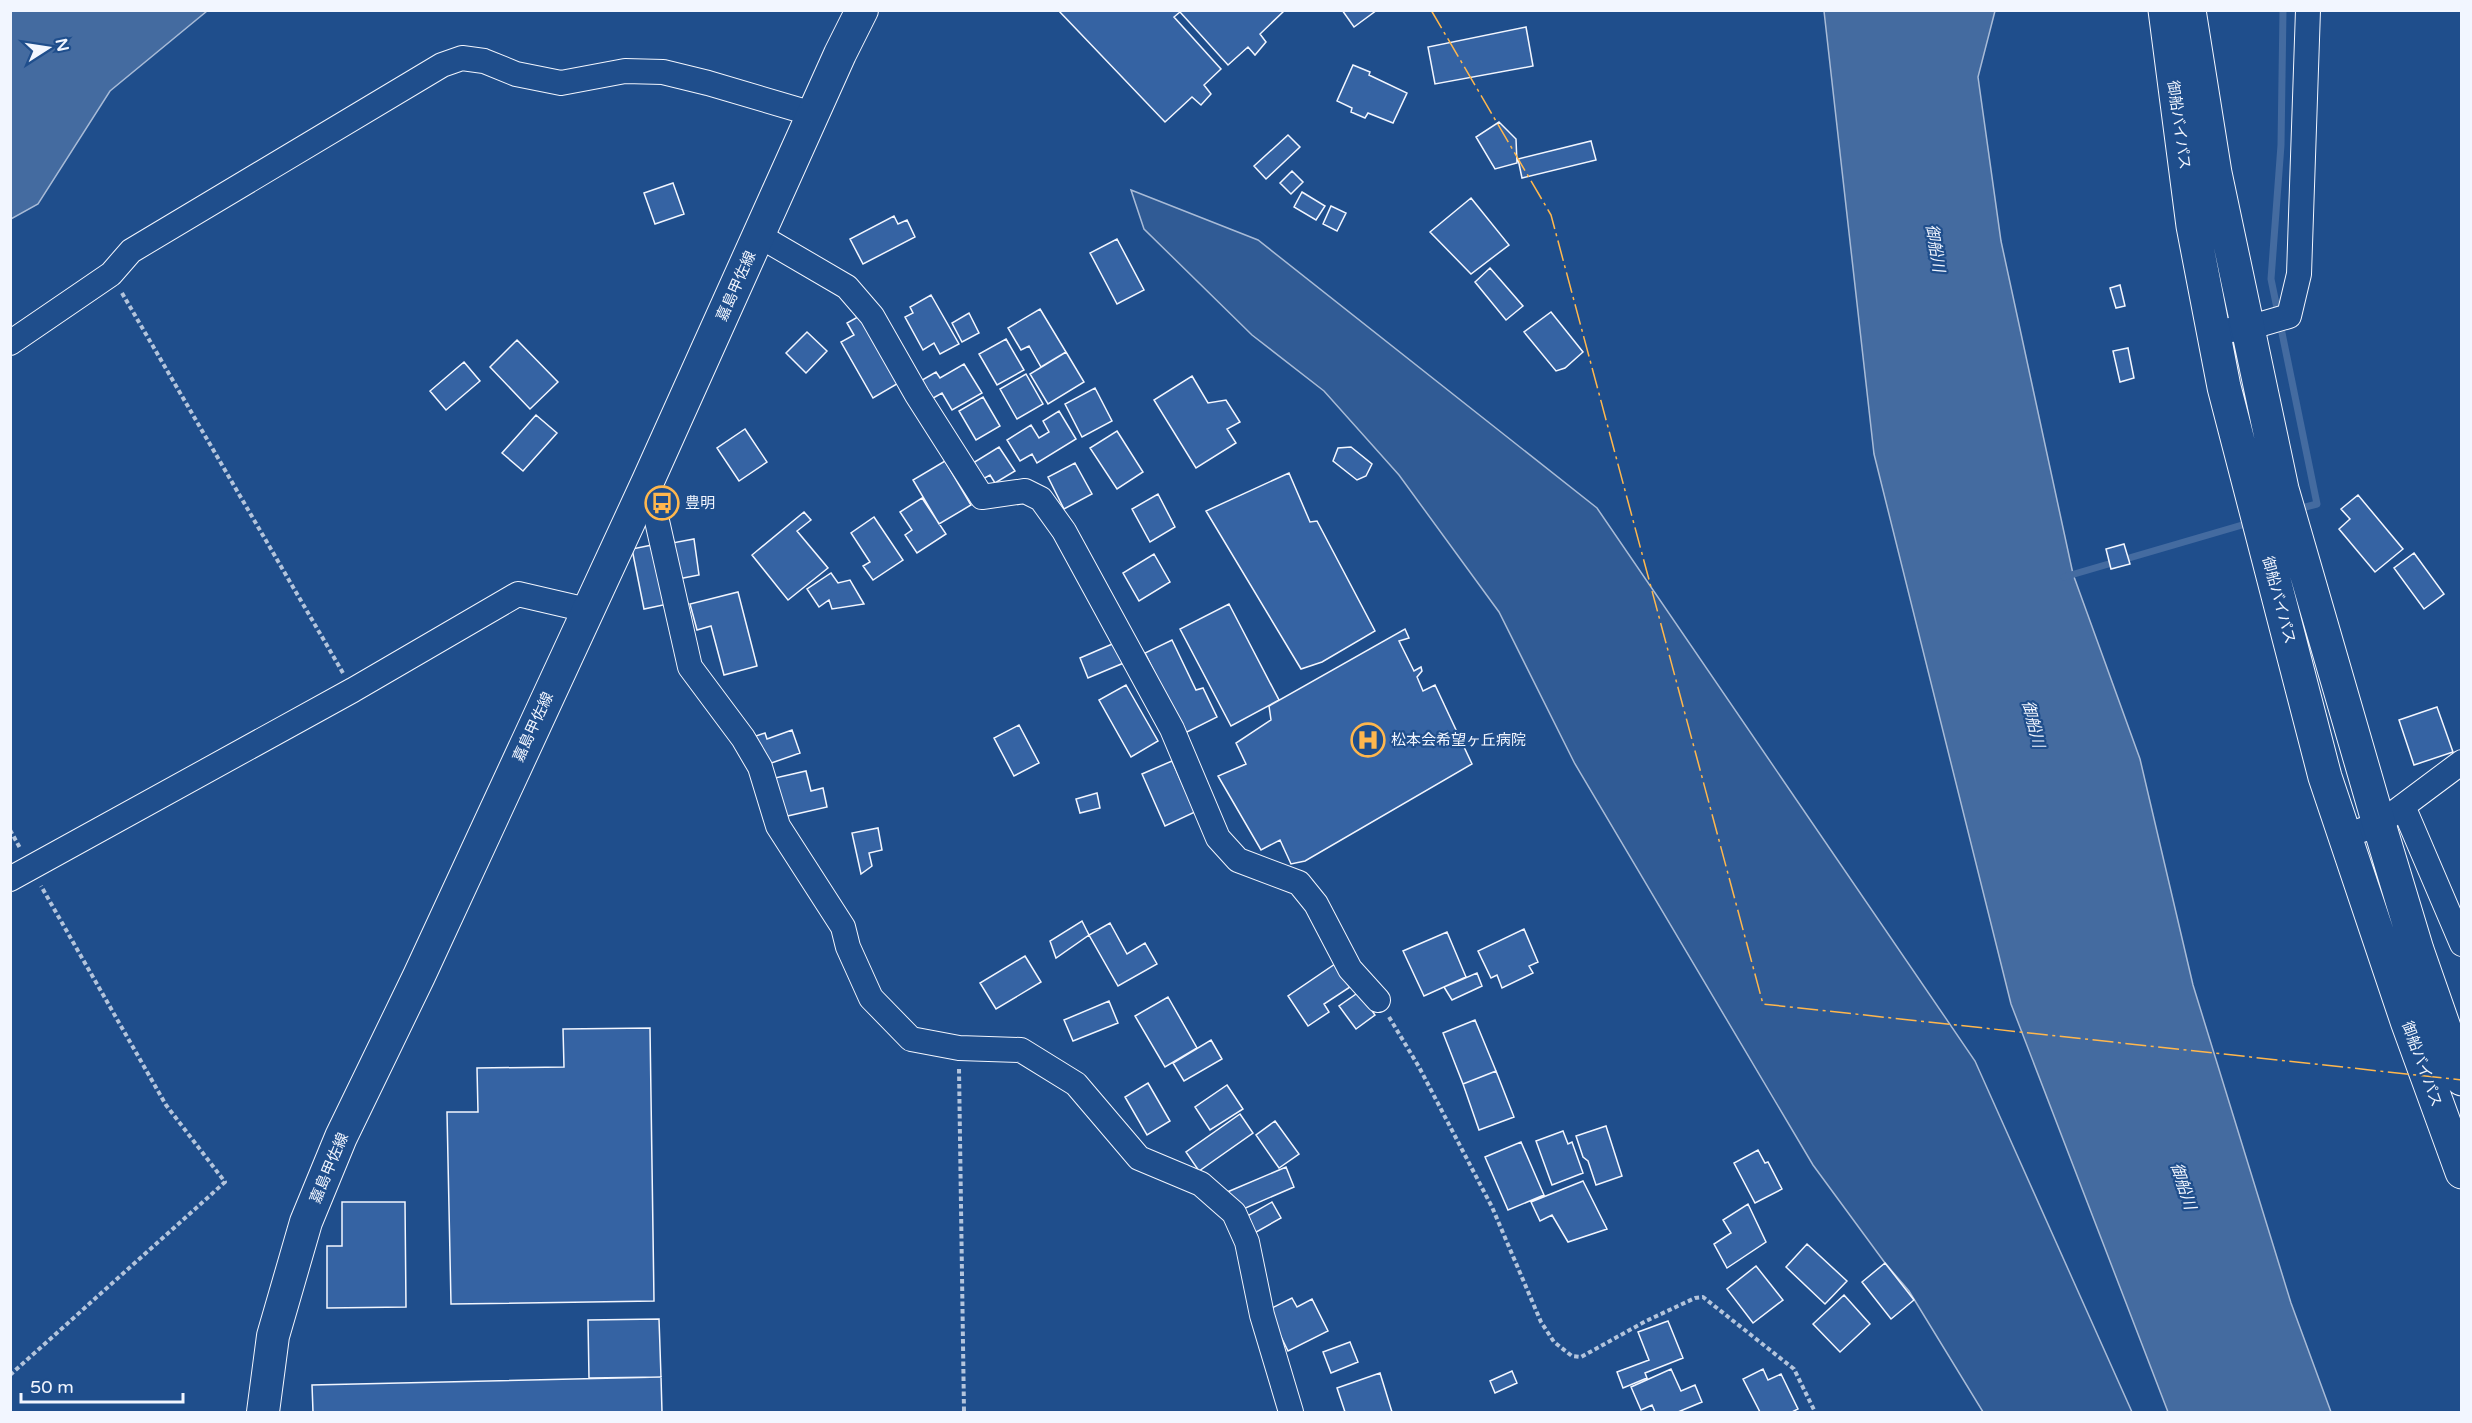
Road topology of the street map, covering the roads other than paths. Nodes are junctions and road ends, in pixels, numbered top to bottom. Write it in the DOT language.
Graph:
graph roads {
  1 [pos="862,10"];
  2 [pos="2165,10"];
  3 [pos="2189,10"];
  4 [pos="2307,10"];
  5 [pos="813,114"];
  6 [pos="758,235"];
  7 [pos="2248,328"];
  8 [pos="2213,332"];
  9 [pos="10,344"];
  10 [pos="648,481"];
  11 [pos="587,610"];
  12 [pos="2462,762"];
  13 [pos="2391,815"];
  14 [pos="2345,836"];
  15 [pos="20,874"];
  16 [pos="2462,944"];
  17 [pos="1378,1000"];
  18 [pos="2462,1079"];
  19 [pos="2462,1173"];
  20 [pos="263,1413"];
  21 [pos="1291,1413"];
  1 -- 5 [label="main road, 嘉島甲佐線"];
  2 -- 8 [label="highway, 御船バイパス"];
  3 -- 7 [label="highway, 御船バイパス"];
  4 -- 7 [label="street"];
  5 -- 6 [label="main road, 嘉島甲佐線"];
  5 -- 9 [label="street"];
  6 -- 10 [label="main road, 嘉島甲佐線"];
  6 -- 17 [label="street"];
  7 -- 8 [label="street"];
  7 -- 13 [label="highway, 御船バイパス"];
  8 -- 14 [label="highway, 御船バイパス"];
  10 -- 11 [label="main road, 嘉島甲佐線"];
  10 -- 21 [label="street"];
  11 -- 15 [label="street"];
  11 -- 20 [label="main road, 嘉島甲佐線"];
  12 -- 13 [label="street"];
  13 -- 14 [label="street"];
  13 -- 16 [label="street"];
  13 -- 18 [label="highway, 御船バイパス"];
  14 -- 19 [label="highway, 御船バイパス"];
}
